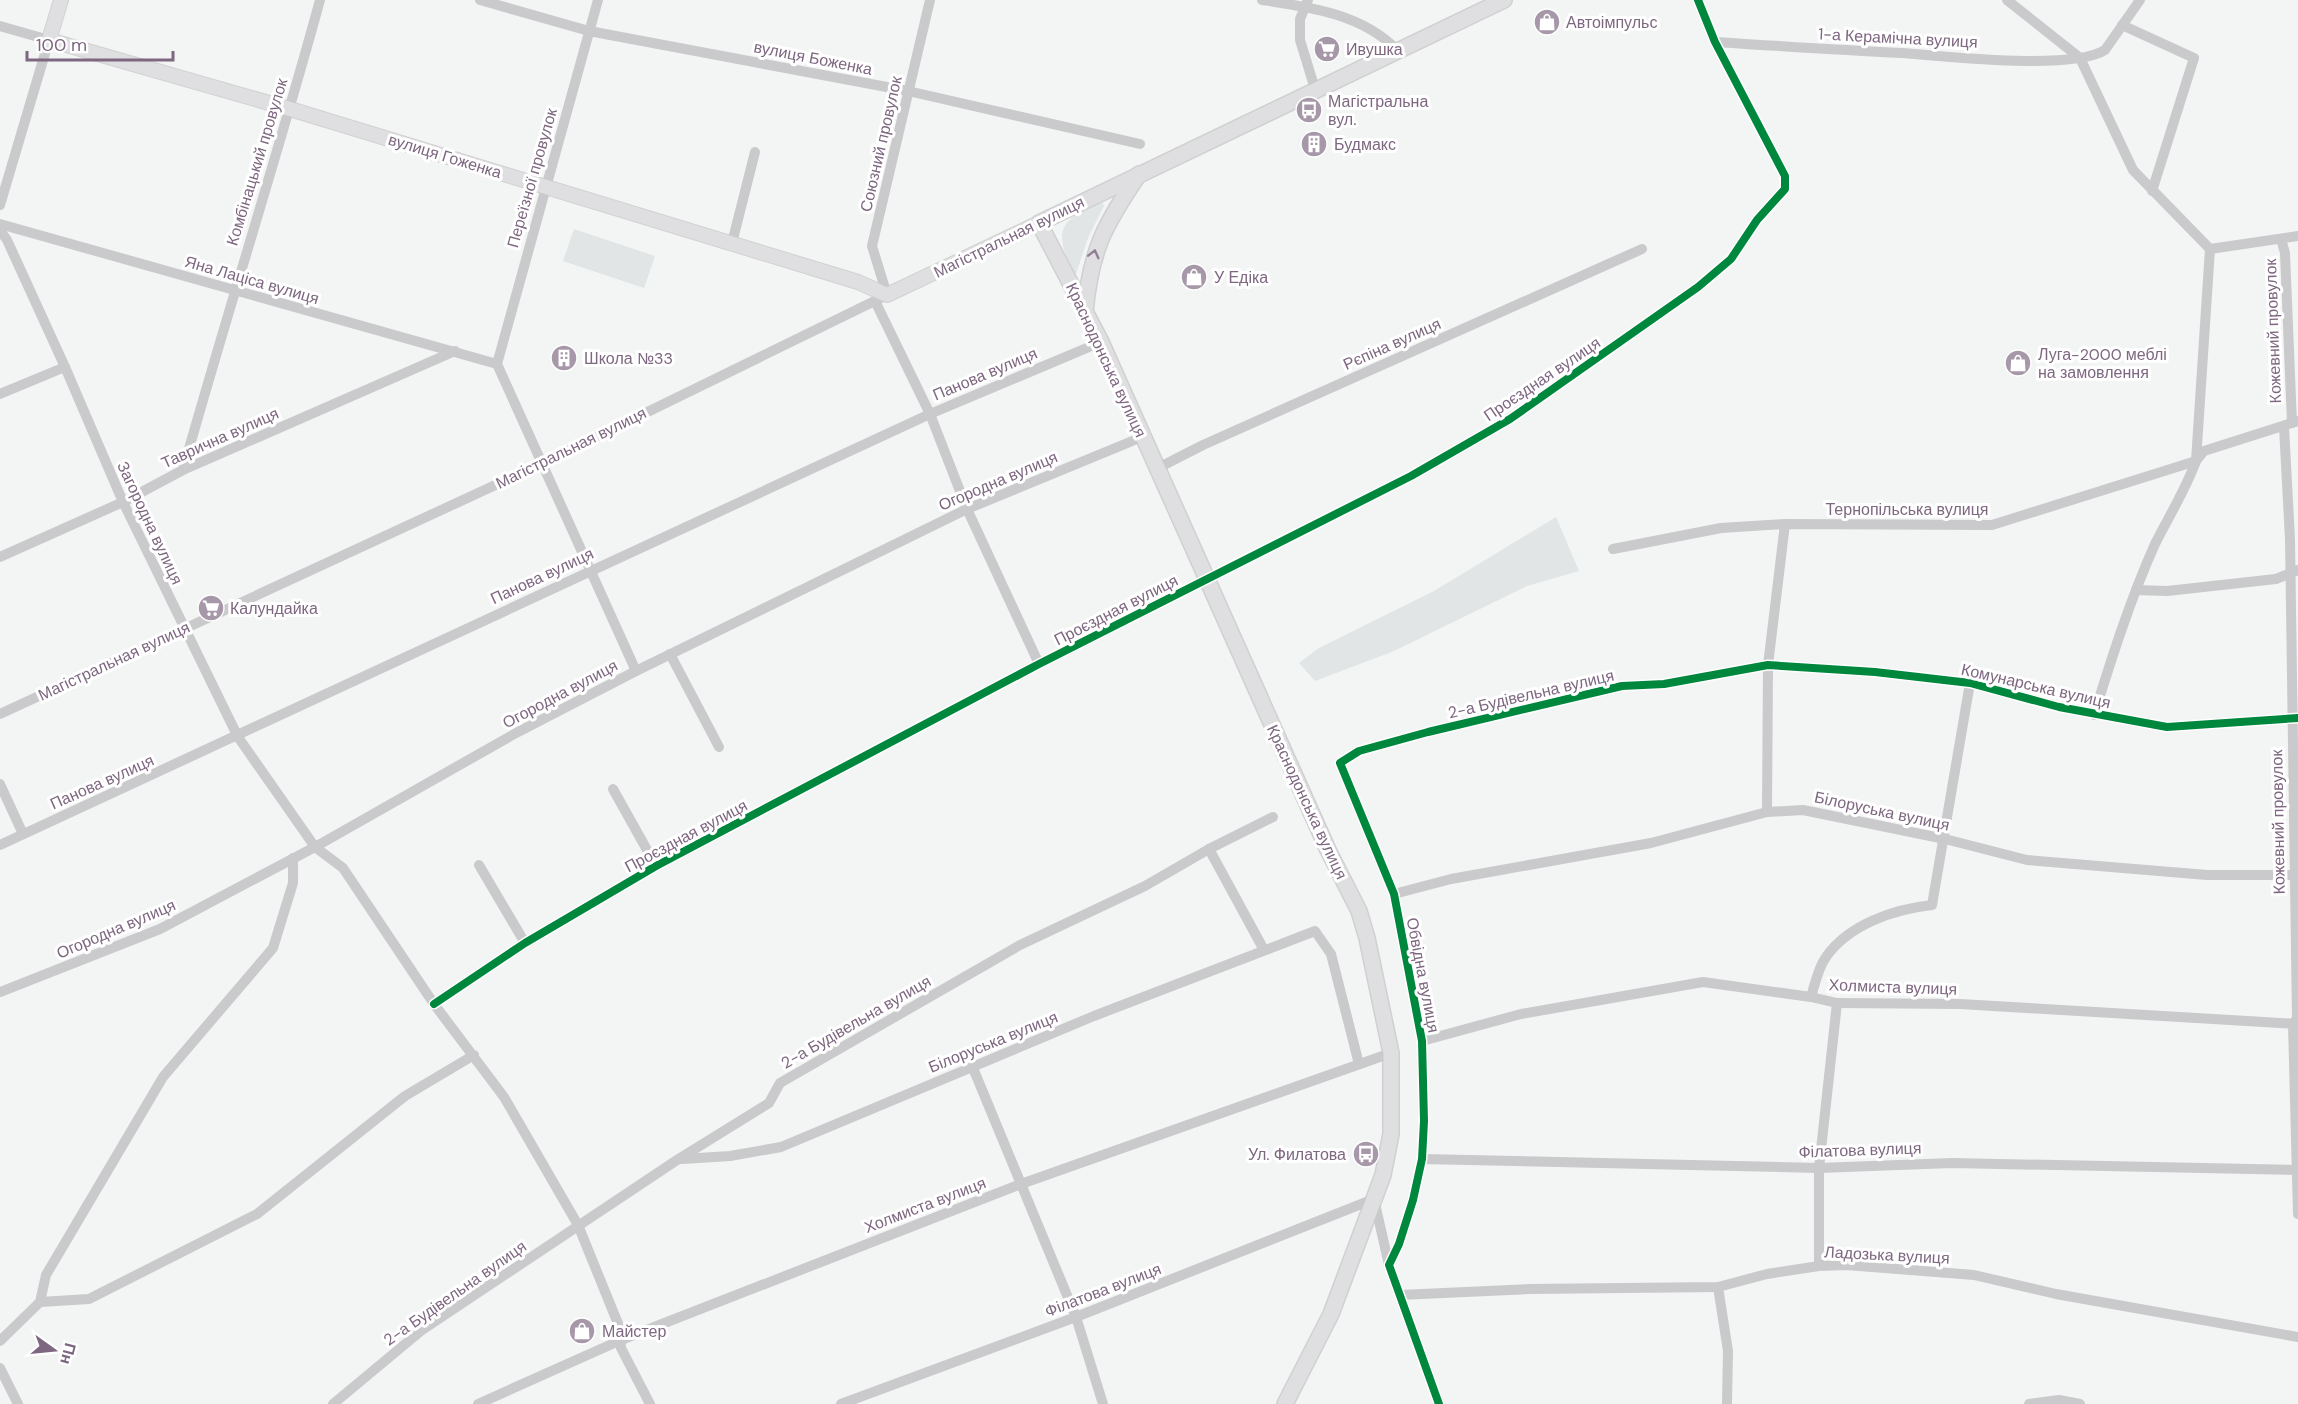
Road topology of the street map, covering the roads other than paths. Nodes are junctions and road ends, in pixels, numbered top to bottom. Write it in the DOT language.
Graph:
graph roads {
  1 [pos="60,0"];
  2 [pos="320,0"];
  3 [pos="480,0"];
  4 [pos="598,0"];
  5 [pos="930,0"];
  6 [pos="1262,0"];
  7 [pos="1504,0"];
  8 [pos="1698,0"];
  9 [pos="2007,0"];
  10 [pos="2140,0"];
  11 [pos="1307,3"];
  12 [pos="0,26"];
  13 [pos="2122,26"];
  14 [pos="589,31"];
  15 [pos="49,40"];
  16 [pos="1715,42"];
  17 [pos="1397,50"];
  18 [pos="2080,58"];
  19 [pos="1315,89"];
  20 [pos="908,92"];
  21 [pos="290,109"];
  22 [pos="1140,144"];
  23 [pos="755,152"];
  24 [pos="1138,174"];
  25 [pos="545,187"];
  26 [pos="2152,191"];
  27 [pos="0,205"];
  28 [pos="1039,223"];
  29 [pos="0,224"];
  30 [pos="0,230"];
  31 [pos="2298,236"];
  32 [pos="2281,239"];
  33 [pos="732,243"];
  34 [pos="1642,249"];
  35 [pos="2210,249"];
  36 [pos="233,290"];
  37 [pos="881,298"];
  38 [pos="1085,312"];
  39 [pos="1101,342"];
  40 [pos="455,351"];
  41 [pos="497,363"];
  42 [pos="65,367"];
  43 [pos="0,394"];
  44 [pos="930,414"];
  45 [pos="2291,424"];
  46 [pos="1142,437"];
  47 [pos="2196,461"];
  48 [pos="543,463"];
  49 [pos="1156,469"];
  50 [pos="183,470"];
  51 [pos="123,502"];
  52 [pos="967,509"];
  53 [pos="1785,524"];
  54 [pos="1613,549"];
  55 [pos="0,557"];
  56 [pos="591,569"];
  57 [pos="2293,571"];
  58 [pos="1207,579"];
  59 [pos="2136,590"];
  60 [pos="183,629"];
  61 [pos="2294,640"];
  62 [pos="670,654"];
  63 [pos="1039,664"];
  64 [pos="1768,665"];
  65 [pos="636,671"];
  66 [pos="1970,683"];
  67 [pos="0,714"];
  68 [pos="2094,715"];
  69 [pos="2295,718"];
  70 [pos="238,736"];
  71 [pos="719,747"];
  72 [pos="1340,763"];
  73 [pos="0,784"];
  74 [pos="613,789"];
  75 [pos="1767,812"];
  76 [pos="1274,817"];
  77 [pos="23,834"];
  78 [pos="1945,839"];
  79 [pos="0,845"];
  80 [pos="315,847"];
  81 [pos="1209,849"];
  82 [pos="293,858"];
  83 [pos="479,865"];
  84 [pos="656,866"];
  85 [pos="2297,874"];
  86 [pos="1394,894"];
  87 [pos="525,943"];
  88 [pos="1264,950"];
  89 [pos="0,992"];
  90 [pos="1810,997"];
  91 [pos="1836,1003"];
  92 [pos="434,1004"];
  93 [pos="2295,1024"];
  94 [pos="1422,1041"];
  95 [pos="1391,1053"];
  96 [pos="474,1055"];
  97 [pos="1359,1065"];
  98 [pos="973,1068"];
  99 [pos="677,1160"];
  100 [pos="1422,1160"];
  101 [pos="1819,1168"];
  102 [pos="2297,1170"];
  103 [pos="1020,1184"];
  104 [pos="1374,1198"];
  105 [pos="2298,1214"];
  106 [pos="578,1225"];
  107 [pos="1389,1265"];
  108 [pos="1819,1266"];
  109 [pos="1718,1287"];
  110 [pos="1400,1295"];
  111 [pos="40,1302"];
  112 [pos="1076,1317"];
  113 [pos="2298,1337"];
  114 [pos="621,1340"];
  115 [pos="0,1341"];
  116 [pos="0,1368"];
  117 [pos="18,1404"];
  118 [pos="333,1404"];
  119 [pos="477,1404"];
  120 [pos="650,1404"];
  121 [pos="841,1404"];
  122 [pos="1103,1404"];
  123 [pos="1285,1404"];
  124 [pos="1439,1404"];
  125 [pos="1727,1404"];
  126 [pos="2029,1404"];
  127 [pos="2080,1404"];
  1 -- 15 [label="street"];
  2 -- 21 [label="street, Комбінацький провулок"];
  3 -- 14 [label="street, вулиця Боженка"];
  4 -- 14 [label="street, Переїзної провулок"];
  5 -- 20 [label="street, Союзний провулок"];
  6 -- 11 [label="street"];
  7 -- 17 [label="main road"];
  8 -- 16 [label="street"];
  9 -- 18 [label="street"];
  10 -- 13 [label="street, 1-а Керамічна вулиця"];
  11 -- 17 [label="street"];
  11 -- 19 [label="street"];
  12 -- 15 [label="street, вулиця Гоженка"];
  13 -- 18 [label="street, 1-а Керамічна вулиця"];
  13 -- 26 [label="street"];
  14 -- 20 [label="street, вулиця Боженка"];
  14 -- 25 [label="street, Переїзної провулок"];
  15 -- 21 [label="street, вулиця Гоженка"];
  15 -- 27 [label="street"];
  16 -- 18 [label="street, 1-а Керамічна вулиця"];
  16 -- 58 [label="street, Проєздная вулиця"];
  17 -- 19 [label="main road"];
  18 -- 26 [label="street"];
  19 -- 24 [label="main road, Магістральная вулиця"];
  20 -- 22 [label="street, вулиця Боженка"];
  20 -- 37 [label="street, Союзний провулок"];
  21 -- 25 [label="street, вулиця Гоженка"];
  21 -- 36 [label="street, Комбінацький провулок"];
  23 -- 33 [label="street"];
  24 -- 28 [label="main road, Магістральная вулиця"];
  38 -- 24 [label="main road, one-way"];
  25 -- 33 [label="street, вулиця Гоженка"];
  25 -- 41 [label="street, Переїзної провулок"];
  26 -- 35 [label="street"];
  28 -- 37 [label="street, Магістральная вулиця"];
  28 -- 38 [label="main road, Краснодонська вулиця"];
  29 -- 36 [label="street, Яна Лаціса вулиця"];
  30 -- 42 [label="street, Загородна вулиця"];
  31 -- 32 [label="street"];
  32 -- 35 [label="street"];
  32 -- 45 [label="street, Кожевний провулок"];
  33 -- 37 [label="street, вулиця Гоженка"];
  34 -- 49 [label="street, Рєпіна вулиця"];
  35 -- 47 [label="street"];
  36 -- 40 [label="street, Яна Лаціса вулиця"];
  36 -- 50 [label="street, Комбінацький провулок"];
  37 -- 44 [label="street, Союзний провулок"];
  37 -- 48 [label="street, Магістральная вулиця"];
  38 -- 39 [label="main road, Краснодонська вулиця"];
  39 -- 44 [label="street, Панова вулиця"];
  39 -- 46 [label="main road, Краснодонська вулиця"];
  40 -- 41 [label="street, Яна Лаціса вулиця"];
  40 -- 50 [label="street, Таврична вулиця"];
  41 -- 48 [label="street"];
  42 -- 43 [label="street"];
  42 -- 51 [label="street, Загородна вулиця"];
  44 -- 52 [label="street, Союзний провулок"];
  44 -- 56 [label="street, Панова вулиця"];
  45 -- 47 [label="street, Тернопільська вулиця"];
  45 -- 57 [label="street, Кожевний провулок"];
  46 -- 49 [label="main road, Краснодонська вулиця"];
  46 -- 52 [label="street, Огородна вулиця"];
  47 -- 53 [label="street, Тернопільська вулиця"];
  47 -- 59 [label="street"];
  48 -- 56 [label="street"];
  48 -- 60 [label="street, Магістральная вулиця"];
  49 -- 58 [label="main road, Краснодонська вулиця"];
  50 -- 51 [label="street, Таврична вулиця"];
  51 -- 55 [label="street, Таврична вулиця"];
  51 -- 60 [label="street, Загородна вулиця"];
  52 -- 62 [label="street, Огородна вулиця"];
  52 -- 63 [label="street, Союзний провулок"];
  53 -- 54 [label="street, Тернопільська вулиця"];
  53 -- 64 [label="street"];
  56 -- 65 [label="street"];
  56 -- 70 [label="street, Панова вулиця"];
  57 -- 59 [label="street"];
  57 -- 61 [label="street, Кожевний провулок"];
  58 -- 63 [label="street, Проєздная вулиця"];
  58 -- 95 [label="main road, Краснодонська вулиця"];
  59 -- 68 [label="street"];
  60 -- 67 [label="street, Магістральная вулиця"];
  60 -- 70 [label="street, Загородна вулиця"];
  61 -- 69 [label="street, Кожевний провулок"];
  62 -- 65 [label="street, Огородна вулиця"];
  62 -- 71 [label="street"];
  63 -- 84 [label="street, Проєздная вулиця"];
  64 -- 66 [label="street, Комунарська вулиця"];
  64 -- 72 [label="street, 2-а Будівельна вулиця"];
  64 -- 75 [label="street"];
  65 -- 80 [label="street, Огородна вулиця"];
  66 -- 68 [label="street, Комунарська вулиця"];
  66 -- 78 [label="street"];
  68 -- 69 [label="street, Комунарська вулиця"];
  69 -- 85 [label="street, Кожевний провулок"];
  70 -- 77 [label="street, Панова вулиця"];
  70 -- 80 [label="street, Загородна вулиця"];
  72 -- 86 [label="street, Обвідна вулиця"];
  73 -- 77 [label="street"];
  74 -- 84 [label="street"];
  75 -- 78 [label="street, Білоруська вулиця"];
  75 -- 86 [label="street, Білоруська вулиця"];
  76 -- 81 [label="street, 2-а Будівельна вулиця"];
  77 -- 79 [label="street, Панова вулиця"];
  78 -- 85 [label="street, Білоруська вулиця"];
  78 -- 90 [label="street"];
  80 -- 82 [label="street, Огородна вулиця"];
  80 -- 92 [label="street, Загородна вулиця"];
  81 -- 88 [label="street"];
  81 -- 99 [label="street, 2-а Будівельна вулиця"];
  82 -- 89 [label="street, Огородна вулиця"];
  82 -- 111 [label="street"];
  83 -- 87 [label="street"];
  84 -- 87 [label="street, Проєздная вулиця"];
  85 -- 93 [label="street, Кожевний провулок"];
  86 -- 94 [label="street, Обвідна вулиця"];
  87 -- 92 [label="street, Проєздная вулиця"];
  88 -- 97 [label="street, Білоруська вулиця"];
  88 -- 98 [label="street, Білоруська вулиця"];
  90 -- 91 [label="street, Холмиста вулиця"];
  90 -- 94 [label="street, Холмиста вулиця"];
  91 -- 93 [label="street, Холмиста вулиця"];
  91 -- 101 [label="street"];
  92 -- 96 [label="street, Загородна вулиця"];
  93 -- 102 [label="street, Кожевний провулок"];
  94 -- 100 [label="street, Обвідна вулиця"];
  95 -- 97 [label="street, Холмиста вулиця"];
  95 -- 104 [label="main road, Краснодонська вулиця"];
  96 -- 106 [label="street, Загородна вулиця"];
  96 -- 111 [label="street"];
  97 -- 103 [label="street, Холмиста вулиця"];
  98 -- 99 [label="street, Білоруська вулиця"];
  98 -- 103 [label="street"];
  99 -- 106 [label="street, 2-а Будівельна вулиця"];
  100 -- 101 [label="street, Філатова вулиця"];
  100 -- 107 [label="street, Обвідна вулиця"];
  101 -- 102 [label="street, Філатова вулиця"];
  101 -- 108 [label="street"];
  102 -- 105 [label="street, Кожевний провулок"];
  103 -- 112 [label="street"];
  103 -- 114 [label="street, Холмиста вулиця"];
  104 -- 107 [label="street"];
  104 -- 112 [label="street, Філатова вулиця"];
  104 -- 123 [label="main road, Краснодонська вулиця"];
  106 -- 114 [label="street, Загородна вулиця"];
  106 -- 118 [label="street, 2-а Будівельна вулиця"];
  107 -- 110 [label="street"];
  108 -- 109 [label="street, Ладозька вулиця"];
  108 -- 113 [label="street, Ладозька вулиця"];
  109 -- 110 [label="street, Ладозька вулиця"];
  109 -- 125 [label="street"];
  110 -- 124 [label="street"];
  111 -- 115 [label="street"];
  112 -- 121 [label="street, Філатова вулиця"];
  112 -- 122 [label="street"];
  114 -- 119 [label="street, Холмиста вулиця"];
  114 -- 120 [label="street, Загородна вулиця"];
  116 -- 117 [label="street"];
  126 -- 127 [label="street"];
}
